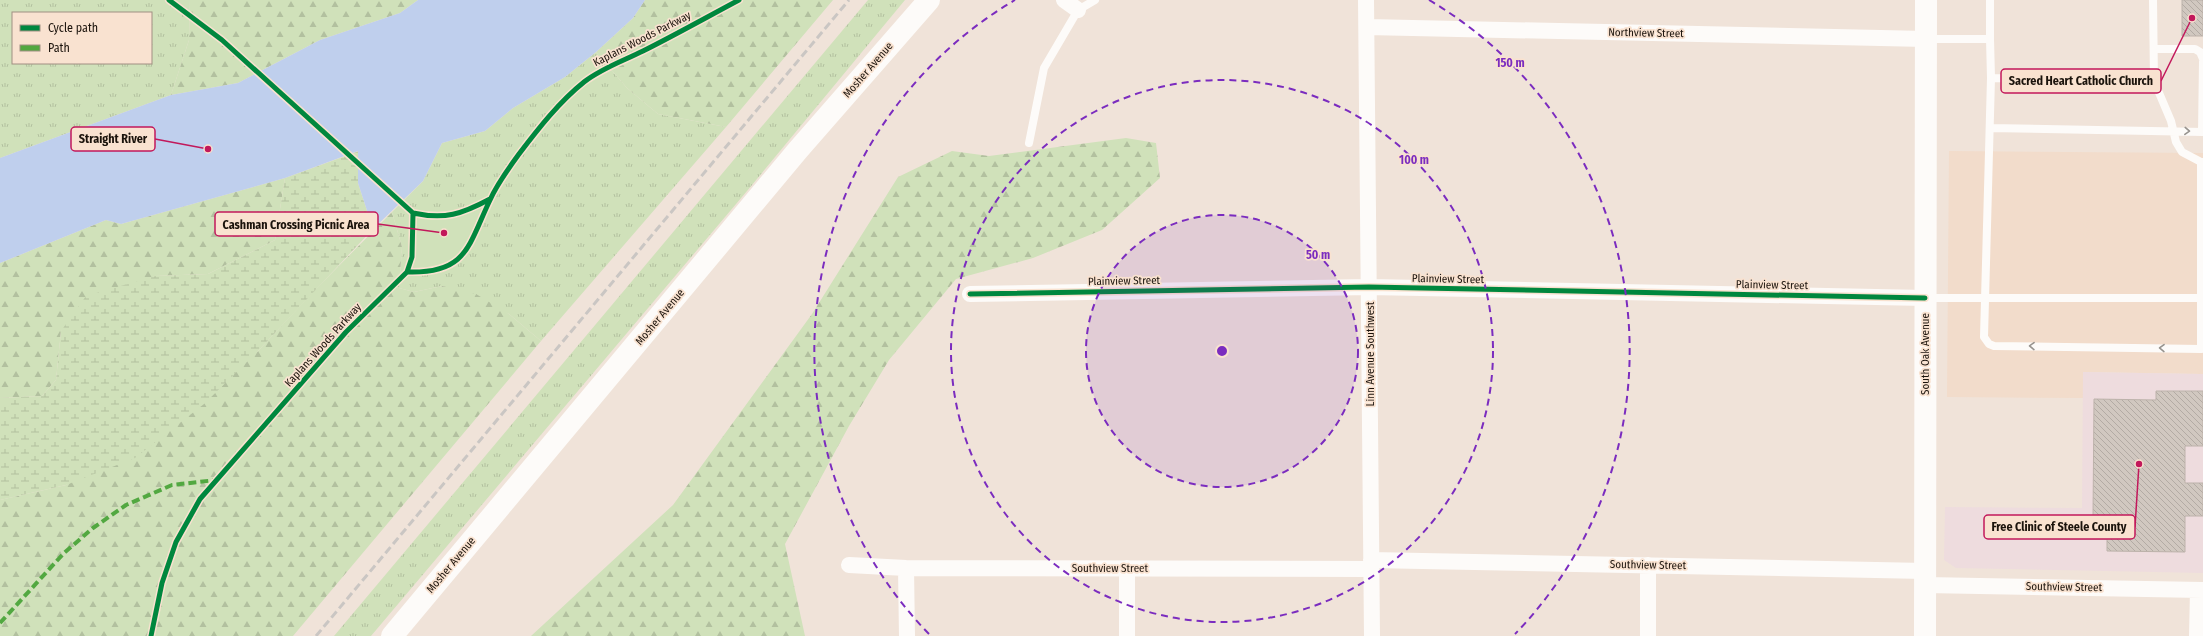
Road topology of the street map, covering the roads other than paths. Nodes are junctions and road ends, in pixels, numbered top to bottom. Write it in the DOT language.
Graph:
graph roads {
  1 [pos="929,0"];
  2 [pos="1064,0"];
  3 [pos="1095,0"];
  4 [pos="1366,0"];
  5 [pos="1926,0"];
  6 [pos="1990,0"];
  7 [pos="2153,0"];
  8 [pos="1078,10"];
  9 [pos="1367,27"];
  10 [pos="1926,39"];
  11 [pos="1990,39"];
  12 [pos="2154,49"];
  13 [pos="2203,61"];
  14 [pos="1991,78"];
  15 [pos="2154,80"];
  16 [pos="1990,128"];
  17 [pos="2172,130"];
  18 [pos="2203,132"];
  19 [pos="1030,143"];
  20 [pos="2202,162"];
  21 [pos="1369,287"];
  22 [pos="970,294"];
  23 [pos="1925,298"];
  24 [pos="2201,298"];
  25 [pos="1985,299"];
  26 [pos="1371,564"];
  27 [pos="849,565"];
  28 [pos="1648,565"];
  29 [pos="906,568"];
  30 [pos="1127,568"];
  31 [pos="1925,578"];
  32 [pos="2200,590"];
  33 [pos="392,636"];
  34 [pos="907,636"];
  35 [pos="1127,636"];
  36 [pos="1372,636"];
  37 [pos="1648,636"];
  38 [pos="1924,636"];
  39 [pos="2198,636"];
  1 -- 33 [label="street, Mosher Avenue"];
  2 -- 8 [label="street"];
  3 -- 8 [label="lane"];
  4 -- 9 [label="street, Linn Avenue Southwest"];
  5 -- 10 [label="street, South Oak Avenue"];
  6 -- 11 [label="lane"];
  7 -- 12 [label="lane"];
  8 -- 19 [label="lane"];
  9 -- 10 [label="street, Northview Street"];
  9 -- 21 [label="street, Linn Avenue Southwest"];
  10 -- 11 [label="lane"];
  10 -- 23 [label="street, South Oak Avenue"];
  11 -- 14 [label="lane"];
  12 -- 13 [label="lane"];
  12 -- 15 [label="lane"];
  13 -- 18 [label="lane"];
  14 -- 15 [label="lane"];
  14 -- 16 [label="lane"];
  15 -- 17 [label="lane"];
  16 -- 17 [label="lane"];
  16 -- 25 [label="lane"];
  17 -- 18 [label="lane, one-way"];
  17 -- 20 [label="lane"];
  20 -- 24 [label="lane"];
  21 -- 22 [label="street, Plainview Street"];
  21 -- 23 [label="street, Plainview Street"];
  21 -- 26 [label="street, Linn Avenue Southwest"];
  23 -- 25 [label="lane"];
  23 -- 31 [label="street, South Oak Avenue"];
  24 -- 25 [label="lane"];
  24 -- 25 [label="lane, one-way"];
  26 -- 28 [label="street, Southview Street"];
  26 -- 30 [label="street, Southview Street"];
  26 -- 36 [label="street, Linn Avenue Southwest"];
  27 -- 29 [label="street, Southview Street"];
  28 -- 31 [label="street, Southview Street"];
  28 -- 37 [label="street"];
  29 -- 30 [label="street, Southview Street"];
  29 -- 34 [label="street"];
  30 -- 35 [label="street"];
  31 -- 32 [label="street, Southview Street"];
  31 -- 38 [label="street, South Oak Avenue"];
  32 -- 39 [label="street"];
}
